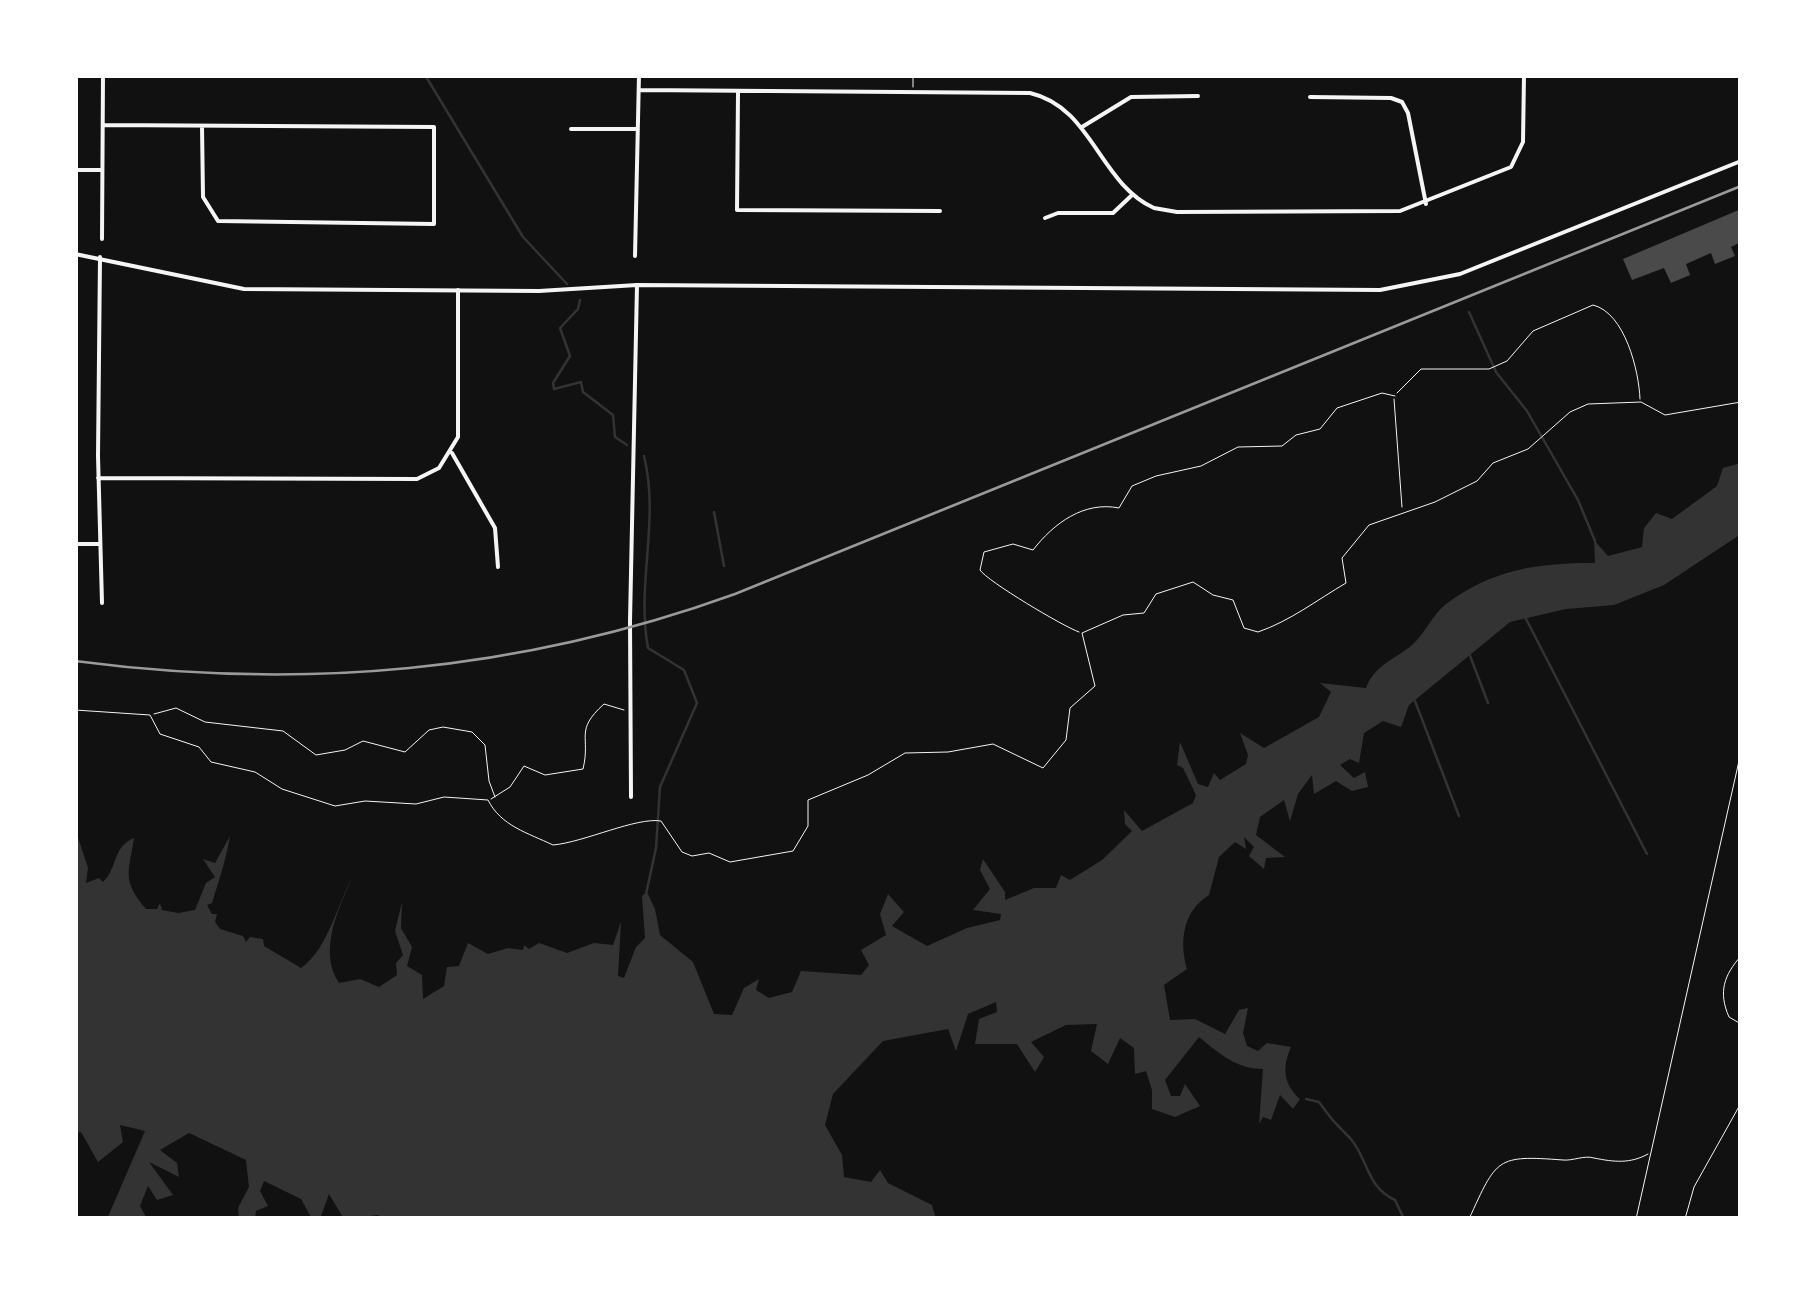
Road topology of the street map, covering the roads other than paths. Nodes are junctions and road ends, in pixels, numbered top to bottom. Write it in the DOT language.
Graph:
graph roads {
  1 [pos="104,75"];
  2 [pos="639,75"];
  3 [pos="1524,75"];
  4 [pos="639,90"];
  5 [pos="738,91"];
  6 [pos="1198,96"];
  7 [pos="1310,98"];
  8 [pos="103,125"];
  9 [pos="202,126"];
  10 [pos="1082,128"];
  11 [pos="572,129"];
  12 [pos="638,130"];
  13 [pos="1741,161"];
  14 [pos="75,170"];
  15 [pos="102,170"];
  16 [pos="1130,196"];
  17 [pos="1426,204"];
  18 [pos="940,211"];
  19 [pos="1045,218"];
  20 [pos="102,238"];
  21 [pos="75,254"];
  22 [pos="635,256"];
  23 [pos="100,257"];
  24 [pos="637,285"];
  25 [pos="458,290"];
  26 [pos="452,453"];
  27 [pos="98,478"];
  28 [pos="75,544"];
  29 [pos="99,544"];
  30 [pos="498,567"];
  31 [pos="102,603"];
  32 [pos="631,797"];
  1 -- 8 [label="street"];
  2 -- 4 [label="street"];
  3 -- 17 [label="street"];
  4 -- 5 [label="street"];
  4 -- 12 [label="street"];
  5 -- 10 [label="street"];
  5 -- 18 [label="street"];
  6 -- 10 [label="street"];
  7 -- 17 [label="street"];
  8 -- 9 [label="street"];
  8 -- 15 [label="street"];
  9 -- 9 [label="street"];
  10 -- 16 [label="street"];
  11 -- 12 [label="street"];
  12 -- 22 [label="street"];
  13 -- 24 [label="street"];
  14 -- 15 [label="street"];
  15 -- 20 [label="street"];
  16 -- 17 [label="street"];
  16 -- 19 [label="street"];
  21 -- 23 [label="street"];
  23 -- 25 [label="street"];
  23 -- 27 [label="street"];
  24 -- 25 [label="street"];
  24 -- 32 [label="street"];
  25 -- 26 [label="street"];
  26 -- 27 [label="street"];
  26 -- 30 [label="street"];
  27 -- 29 [label="street"];
  28 -- 29 [label="street"];
  29 -- 31 [label="street"];
}
